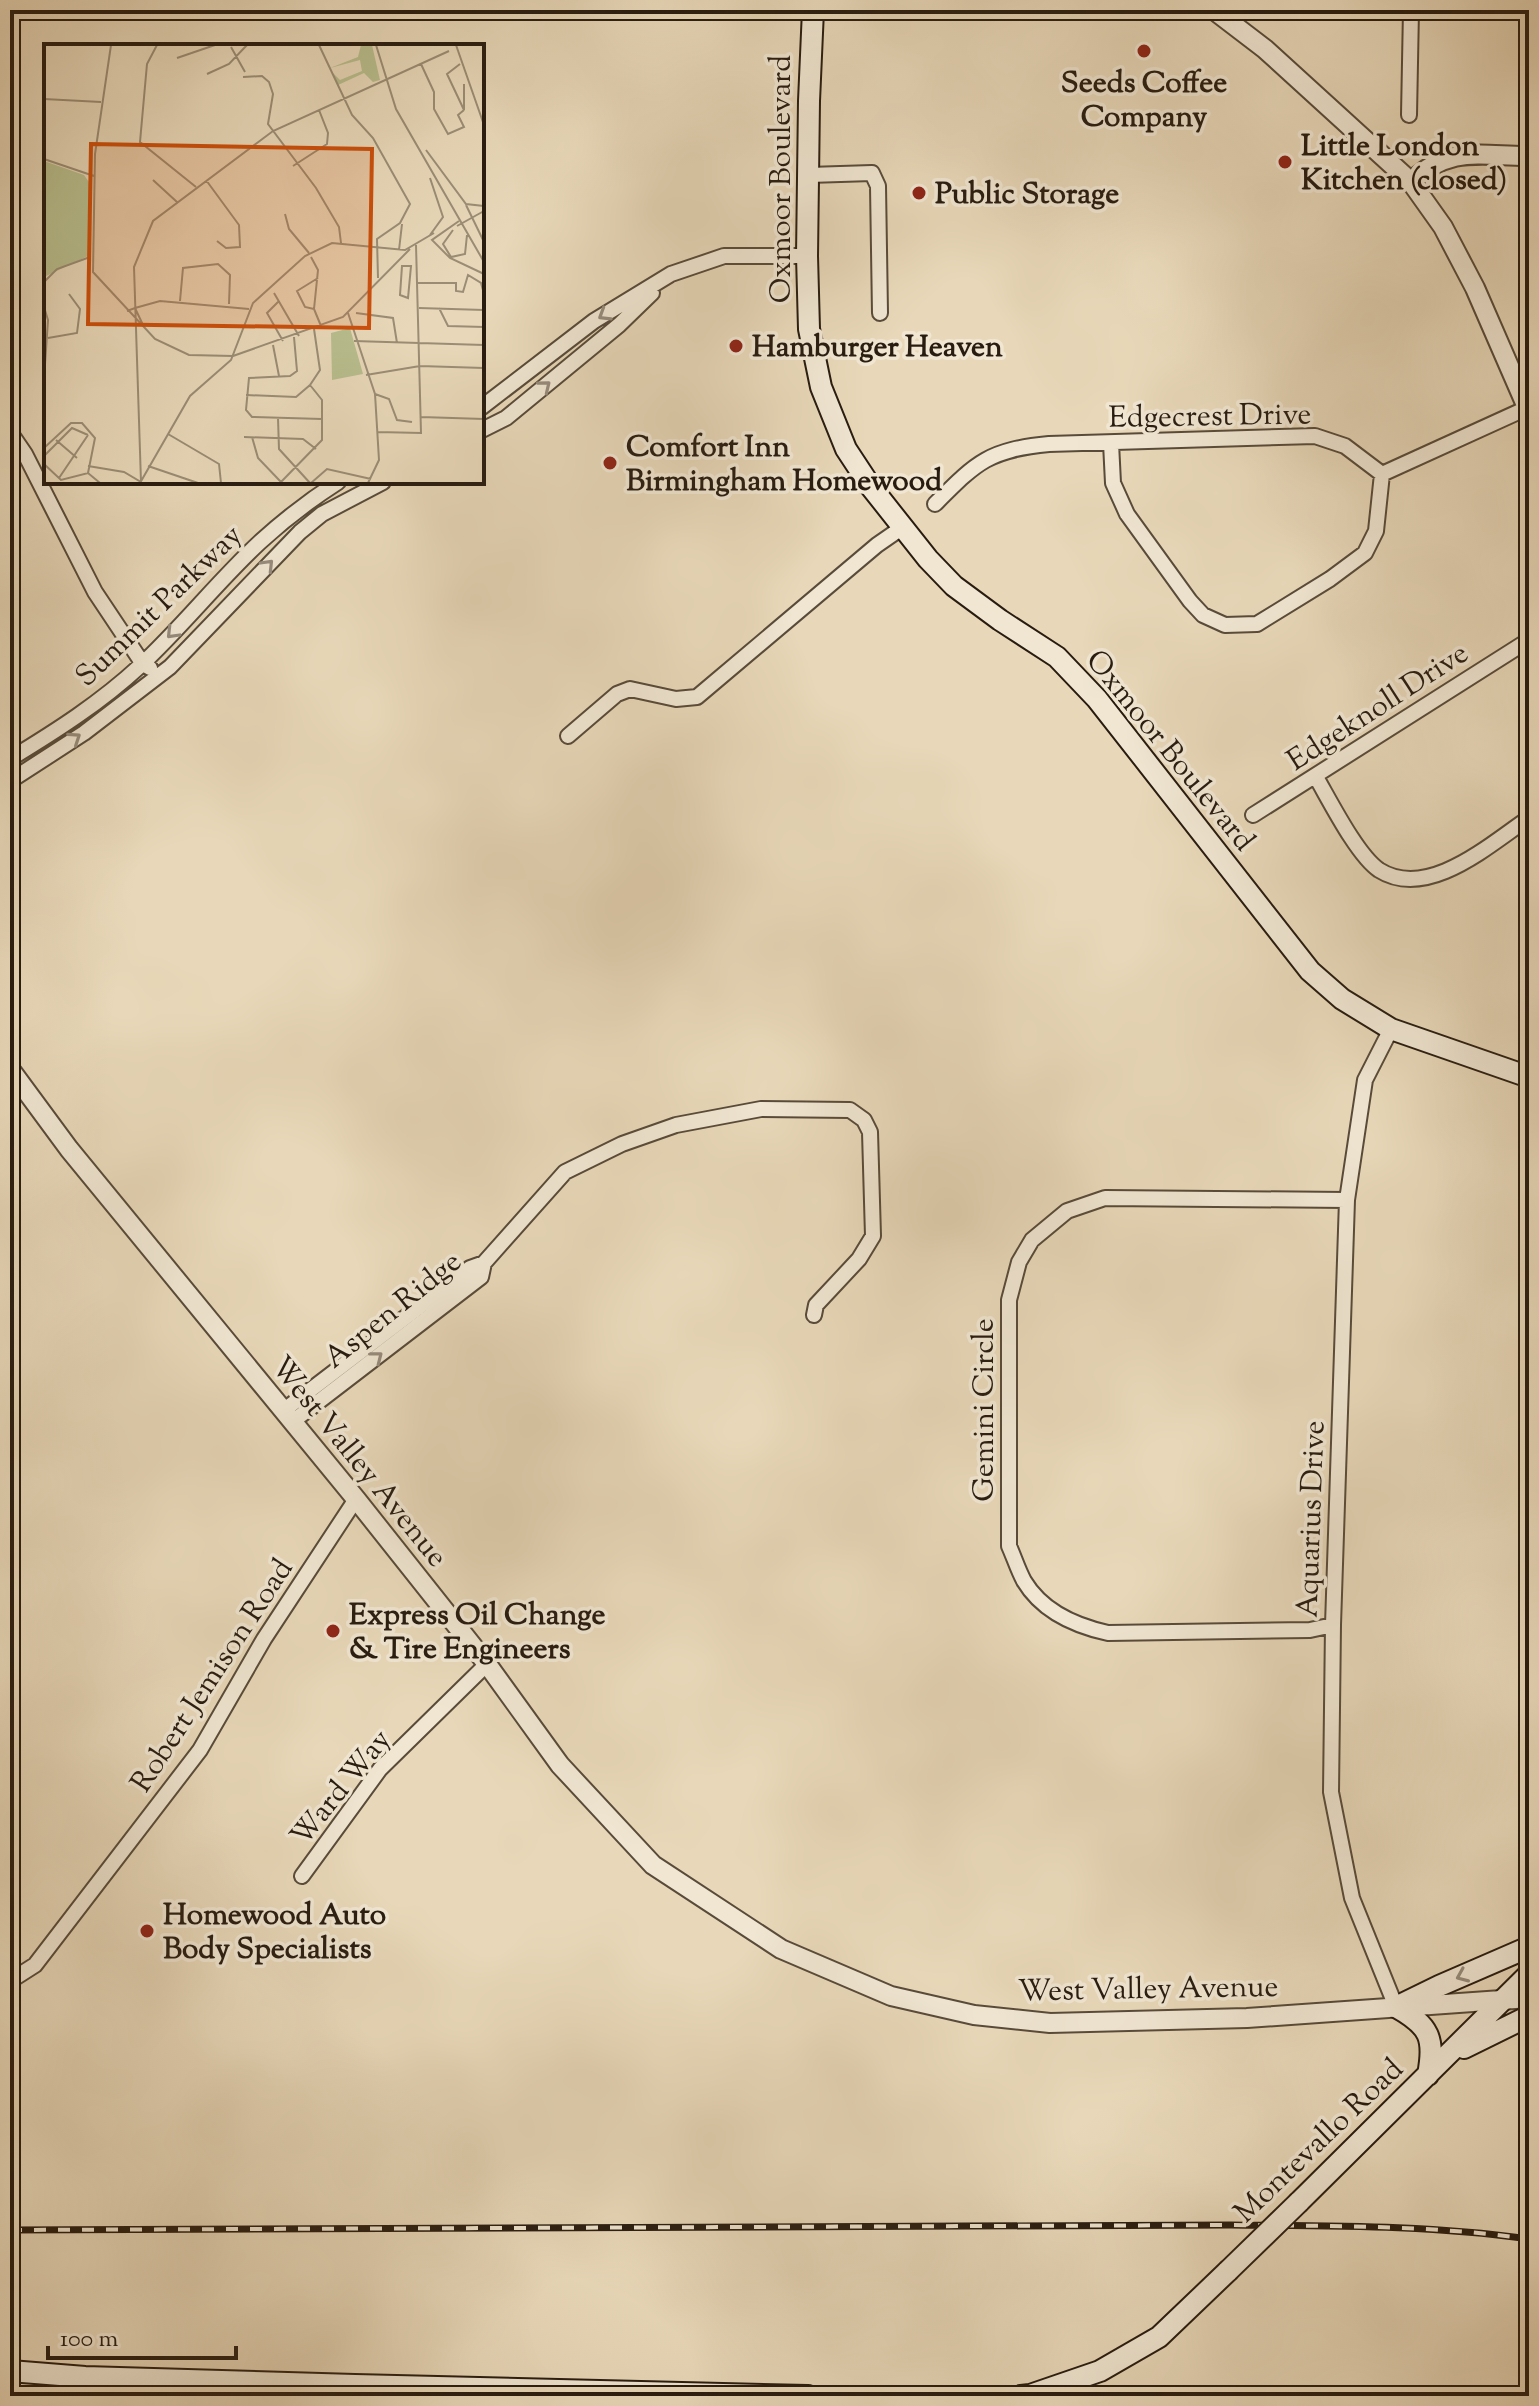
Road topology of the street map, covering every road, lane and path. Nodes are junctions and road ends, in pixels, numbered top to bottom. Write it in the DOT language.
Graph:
graph roads {
  1 [pos="813,10"];
  2 [pos="1214,10"];
  3 [pos="1411,10"];
  4 [pos="1409,115"];
  5 [pos="1529,156"];
  6 [pos="809,175"];
  7 [pos="1411,182"];
  8 [pos="807,256"];
  9 [pos="671,274"];
  10 [pos="880,313"];
  11 [pos="484,405"];
  12 [pos="1528,410"];
  13 [pos="484,429"];
  14 [pos="10,432"];
  15 [pos="1111,443"];
  16 [pos="1382,474"];
  17 [pos="335,484"];
  18 [pos="379,484"];
  19 [pos="935,504"];
  20 [pos="903,527"];
  21 [pos="1529,640"];
  22 [pos="143,664"];
  23 [pos="159,674"];
  24 [pos="568,736"];
  25 [pos="10,759"];
  26 [pos="1316,777"];
  27 [pos="10,781"];
  28 [pos="1253,815"];
  29 [pos="1529,818"];
  30 [pos="1391,1029"];
  31 [pos="10,1069"];
  32 [pos="1529,1077"];
  33 [pos="1347,1200"];
  34 [pos="814,1315"];
  35 [pos="288,1416"];
  36 [pos="356,1499"];
  37 [pos="1333,1625"];
  38 [pos="487,1664"];
  39 [pos="302,1876"];
  40 [pos="1529,1947"];
  41 [pos="1529,1974"];
  42 [pos="10,1981"];
  43 [pos="1529,1998"];
  44 [pos="1504,2000"];
  45 [pos="1396,2007"];
  46 [pos="1529,2016"];
  47 [pos="1447,2057"];
  48 [pos="1428,2075"];
  49 [pos="10,2371"];
  50 [pos="197,2380"];
  51 [pos="355,2385"];
  52 [pos="272,2389"];
  53 [pos="226,2396"];
  54 [pos="326,2396"];
  55 [pos="808,2396"];
  56 [pos="1021,2396"];
  1 -- 6 [label="main road, Oxmoor Boulevard"];
  2 -- 7 [label="street"];
  3 -- 4 [label="street"];
  5 -- 7 [label="street"];
  6 -- 8 [label="main road, Oxmoor Boulevard"];
  6 -- 10 [label="street"];
  7 -- 12 [label="street"];
  8 -- 9 [label="street"];
  8 -- 20 [label="main road, Oxmoor Boulevard"];
  9 -- 11 [label="street, one-way"];
  13 -- 9 [label="street, one-way"];
  12 -- 16 [label="street"];
  14 -- 22 [label="street"];
  15 -- 16 [label="street, Edgecrest Drive"];
  15 -- 16 [label="street"];
  15 -- 19 [label="street, Edgecrest Drive"];
  17 -- 22 [label="street, Summit Parkway, one-way"];
  23 -- 18 [label="street, Summit Parkway, one-way"];
  20 -- 24 [label="street"];
  20 -- 30 [label="main road, Oxmoor Boulevard"];
  21 -- 26 [label="street, Edgeknoll Drive"];
  22 -- 23 [label="street"];
  22 -- 25 [label="street, Summit Parkway"];
  27 -- 23 [label="street, Summit Parkway, one-way"];
  26 -- 28 [label="street, Edgeknoll Drive"];
  26 -- 29 [label="street"];
  30 -- 32 [label="main road, Oxmoor Boulevard"];
  30 -- 33 [label="street, Aquarius Drive"];
  31 -- 35 [label="street, West Valley Avenue"];
  33 -- 37 [label="street, Aquarius Drive"];
  33 -- 37 [label="street, Gemini Circle"];
  34 -- 35 [label="street, Aspen Ridge"];
  35 -- 36 [label="street, West Valley Avenue"];
  36 -- 38 [label="street, West Valley Avenue"];
  36 -- 42 [label="street, Robert Jemison Road"];
  37 -- 45 [label="street, Aquarius Drive"];
  38 -- 39 [label="street, Ward Way"];
  38 -- 45 [label="street, West Valley Avenue"];
  40 -- 45 [label="main road, one-way"];
  41 -- 44 [label="main road, Montevallo Road"];
  43 -- 44 [label="street, West Valley Avenue"];
  44 -- 45 [label="street, West Valley Avenue"];
  44 -- 47 [label="main road, Montevallo Road"];
  45 -- 48 [label="main road"];
  46 -- 47 [label="main road"];
  47 -- 48 [label="main road, Montevallo Road"];
  48 -- 56 [label="main road, Montevallo Road, bridge"];
  49 -- 50 [label="main road"];
  50 -- 52 [label="main road"];
  50 -- 53 [label="main road"];
  51 -- 52 [label="main road"];
  51 -- 54 [label="main road"];
  51 -- 55 [label="main road"];
}
